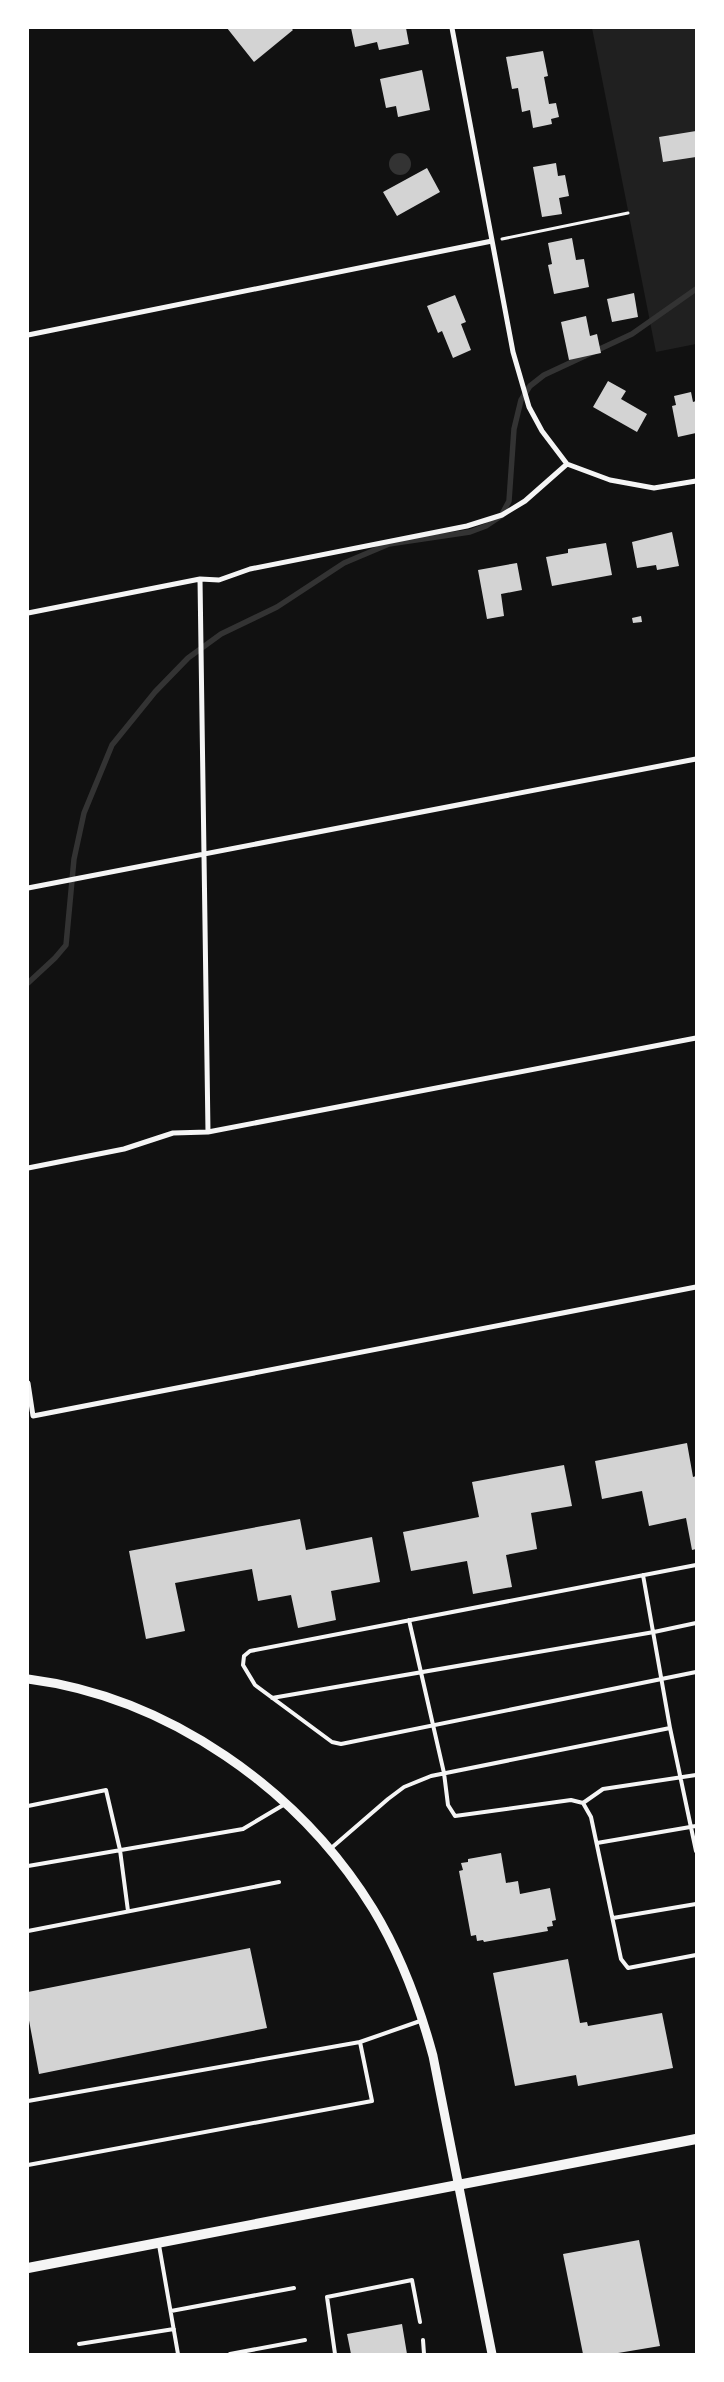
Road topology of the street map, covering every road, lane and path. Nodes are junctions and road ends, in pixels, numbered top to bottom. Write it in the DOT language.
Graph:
graph roads {
  1 [pos="452,28"];
  2 [pos="628,213"];
  3 [pos="492,241"];
  4 [pos="28,335"];
  5 [pos="567,464"];
  6 [pos="696,481"];
  7 [pos="200,579"];
  8 [pos="28,613"];
  9 [pos="696,759"];
  10 [pos="206,855"];
  11 [pos="28,888"];
  12 [pos="696,1038"];
  13 [pos="208,1132"];
  14 [pos="28,1168"];
  15 [pos="696,1287"];
  16 [pos="28,1384"];
  17 [pos="696,1565"];
  18 [pos="643,1575"];
  19 [pos="408,1620"];
  20 [pos="696,1623"];
  21 [pos="654,1632"];
  22 [pos="420,1672"];
  23 [pos="696,1672"];
  24 [pos="28,1679"];
  25 [pos="662,1679"];
  26 [pos="272,1698"];
  27 [pos="433,1726"];
  28 [pos="670,1728"];
  29 [pos="444,1773"];
  30 [pos="696,1775"];
  31 [pos="681,1778"];
  32 [pos="583,1802"];
  33 [pos="285,1804"];
  34 [pos="28,1806"];
  35 [pos="696,1826"];
  36 [pos="691,1827"];
  37 [pos="597,1844"];
  38 [pos="120,1850"];
  39 [pos="329,1850"];
  40 [pos="696,1851"];
  41 [pos="28,1866"];
  42 [pos="279,1882"];
  43 [pos="696,1904"];
  44 [pos="128,1911"];
  45 [pos="613,1918"];
  46 [pos="28,1931"];
  47 [pos="696,1954"];
  48 [pos="423,2020"];
  49 [pos="360,2042"];
  50 [pos="28,2101"];
  51 [pos="696,2139"];
  52 [pos="28,2165"];
  53 [pos="459,2185"];
  54 [pos="158,2242"];
  55 [pos="28,2268"];
  56 [pos="294,2288"];
  57 [pos="171,2311"];
  58 [pos="420,2322"];
  59 [pos="174,2329"];
  60 [pos="305,2340"];
  61 [pos="423,2340"];
  62 [pos="78,2344"];
  63 [pos="178,2354"];
  64 [pos="230,2354"];
  65 [pos="335,2354"];
  66 [pos="424,2354"];
  67 [pos="492,2354"];
  1 -- 3 [label="street"];
  2 -- 3 [label="path"];
  3 -- 4 [label="street"];
  3 -- 5 [label="street"];
  5 -- 6 [label="street"];
  5 -- 7 [label="street"];
  7 -- 8 [label="street"];
  7 -- 10 [label="street"];
  9 -- 10 [label="street"];
  10 -- 11 [label="street"];
  10 -- 13 [label="street"];
  12 -- 13 [label="street"];
  13 -- 14 [label="street"];
  15 -- 16 [label="street"];
  17 -- 18 [label="lane"];
  18 -- 19 [label="lane"];
  18 -- 21 [label="lane"];
  19 -- 22 [label="lane"];
  19 -- 26 [label="lane"];
  20 -- 21 [label="lane"];
  21 -- 22 [label="lane"];
  21 -- 25 [label="lane"];
  22 -- 26 [label="lane"];
  22 -- 27 [label="lane"];
  23 -- 25 [label="lane"];
  24 -- 33 [label="street"];
  25 -- 27 [label="lane"];
  25 -- 28 [label="lane"];
  26 -- 27 [label="lane"];
  27 -- 29 [label="lane"];
  28 -- 29 [label="lane"];
  28 -- 31 [label="lane"];
  29 -- 32 [label="lane"];
  29 -- 39 [label="lane"];
  30 -- 31 [label="lane"];
  31 -- 32 [label="lane"];
  31 -- 36 [label="lane"];
  32 -- 37 [label="lane"];
  33 -- 38 [label="lane"];
  33 -- 39 [label="street"];
  34 -- 38 [label="lane"];
  35 -- 36 [label="lane"];
  36 -- 37 [label="lane"];
  36 -- 40 [label="lane"];
  37 -- 45 [label="lane"];
  38 -- 41 [label="lane"];
  38 -- 44 [label="lane"];
  39 -- 48 [label="street"];
  42 -- 44 [label="lane"];
  43 -- 45 [label="lane"];
  44 -- 46 [label="lane"];
  45 -- 47 [label="lane"];
  48 -- 49 [label="lane"];
  48 -- 53 [label="street"];
  49 -- 50 [label="lane"];
  49 -- 52 [label="lane"];
  51 -- 53 [label="main road"];
  53 -- 54 [label="main road"];
  53 -- 67 [label="street"];
  54 -- 55 [label="main road"];
  54 -- 57 [label="lane"];
  56 -- 57 [label="lane"];
  57 -- 59 [label="lane"];
  58 -- 65 [label="lane"];
  59 -- 62 [label="lane"];
  59 -- 63 [label="lane"];
  60 -- 64 [label="lane"];
  61 -- 66 [label="lane"];
}
